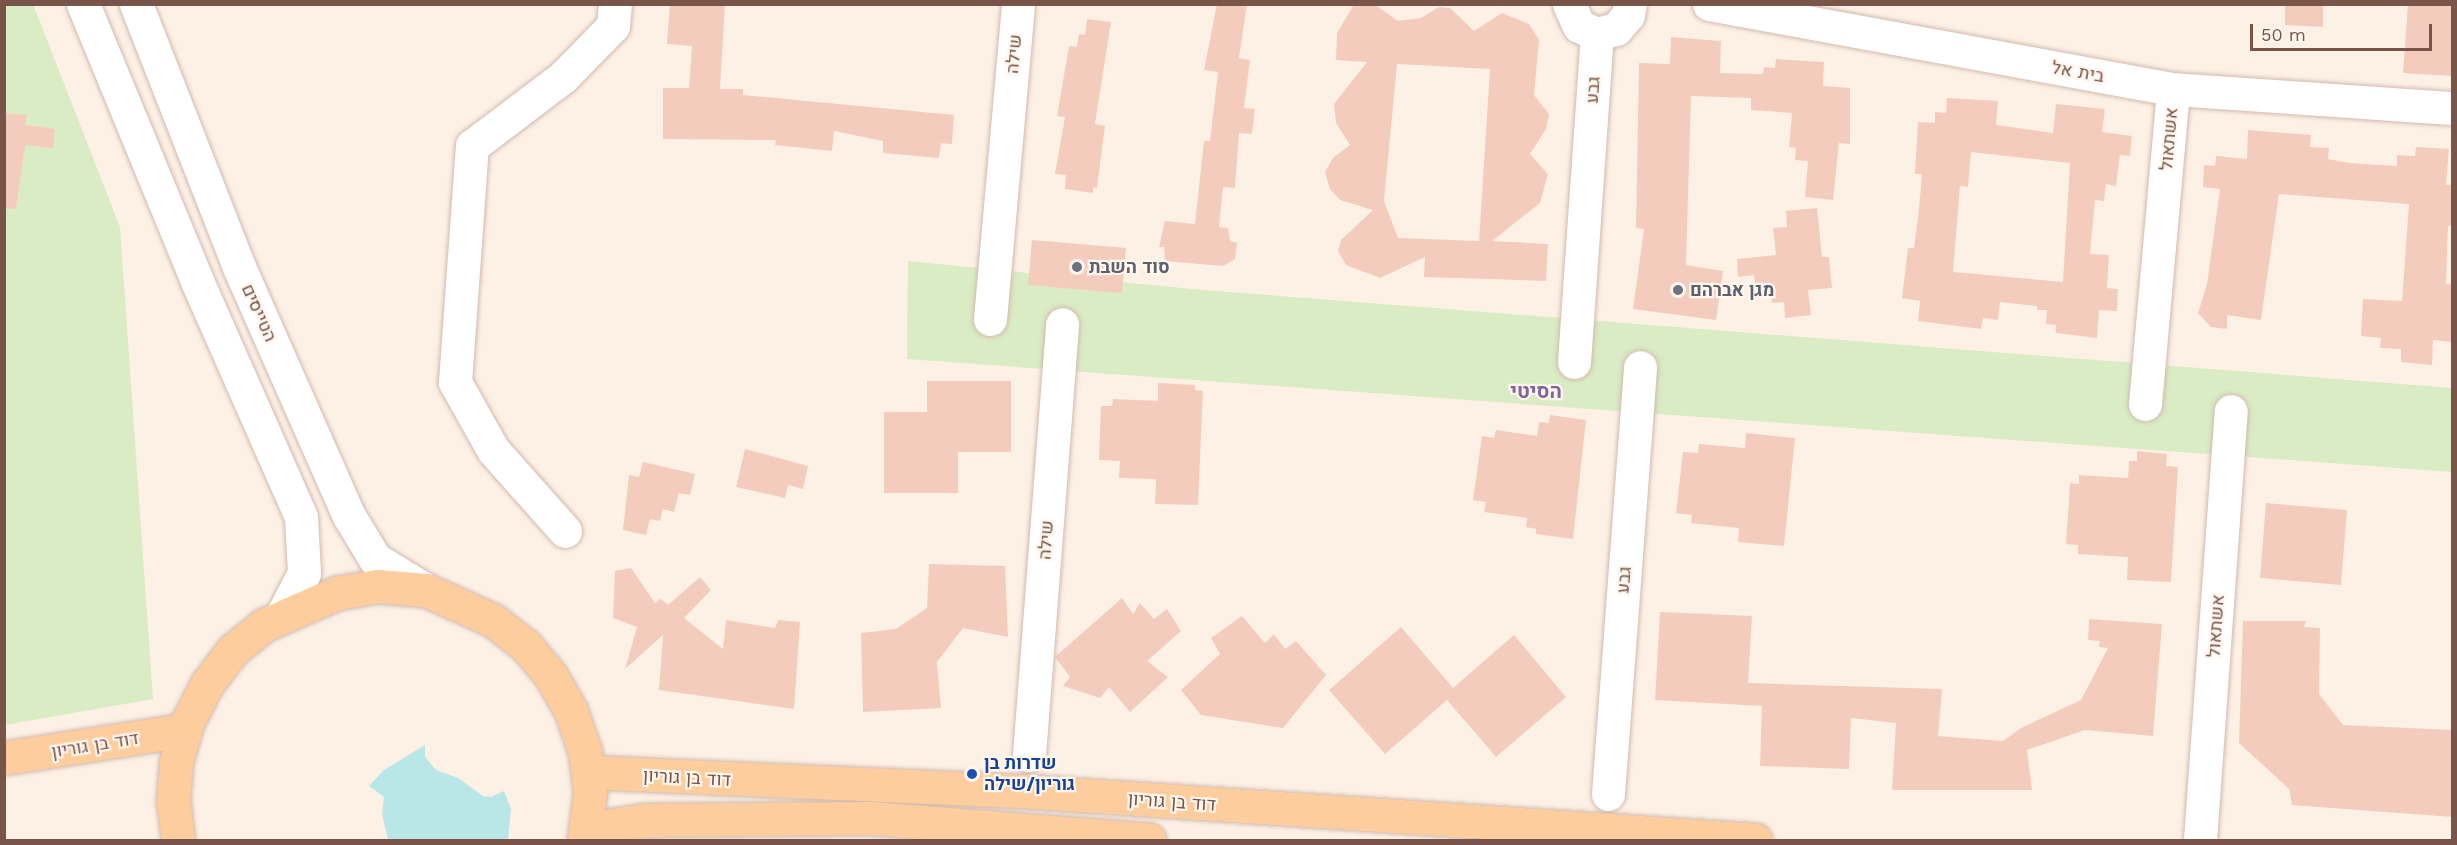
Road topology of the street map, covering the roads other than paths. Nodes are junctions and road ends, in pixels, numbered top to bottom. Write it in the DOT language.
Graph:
graph roads {
  1 [pos="83,4"];
  2 [pos="136,4"];
  3 [pos="615,4"];
  4 [pos="1018,4"];
  5 [pos="1569,4"];
  6 [pos="1708,4"];
  7 [pos="1634,5"];
  8 [pos="1597,34"];
  9 [pos="2173,89"];
  10 [pos="2452,108"];
  11 [pos="990,319"];
  12 [pos="1062,324"];
  13 [pos="1574,362"];
  14 [pos="1640,367"];
  15 [pos="2145,404"];
  16 [pos="2232,411"];
  17 [pos="565,531"];
  18 [pos="426,590"];
  19 [pos="281,617"];
  20 [pos="184,730"];
  21 [pos="1029,755"];
  22 [pos="4,758"];
  23 [pos="588,772"];
  24 [pos="1608,794"];
  25 [pos="585,835"];
  26 [pos="178,840"];
  27 [pos="1149,840"];
  28 [pos="1755,840"];
  29 [pos="2200,840"];
  1 -- 19 [label="street"];
  2 -- 18 [label="street, הטייסים"];
  3 -- 17 [label="street"];
  4 -- 11 [label="street, שילה"];
  5 -- 8 [label="street"];
  6 -- 9 [label="street, בית אל"];
  7 -- 8 [label="street"];
  8 -- 13 [label="street, גבע"];
  9 -- 10 [label="street, בית אל"];
  9 -- 15 [label="street, אשתאול"];
  12 -- 21 [label="street, שילה"];
  14 -- 24 [label="street, גבע"];
  16 -- 29 [label="street, אשתאול"];
  18 -- 19 [label="main road"];
  18 -- 23 [label="main road"];
  19 -- 20 [label="main road"];
  20 -- 22 [label="main road, דוד בן גוריון"];
  20 -- 26 [label="main road"];
  23 -- 25 [label="main road"];
  23 -- 28 [label="main road, דוד בן גוריון"];
  25 -- 27 [label="main road"];
}
